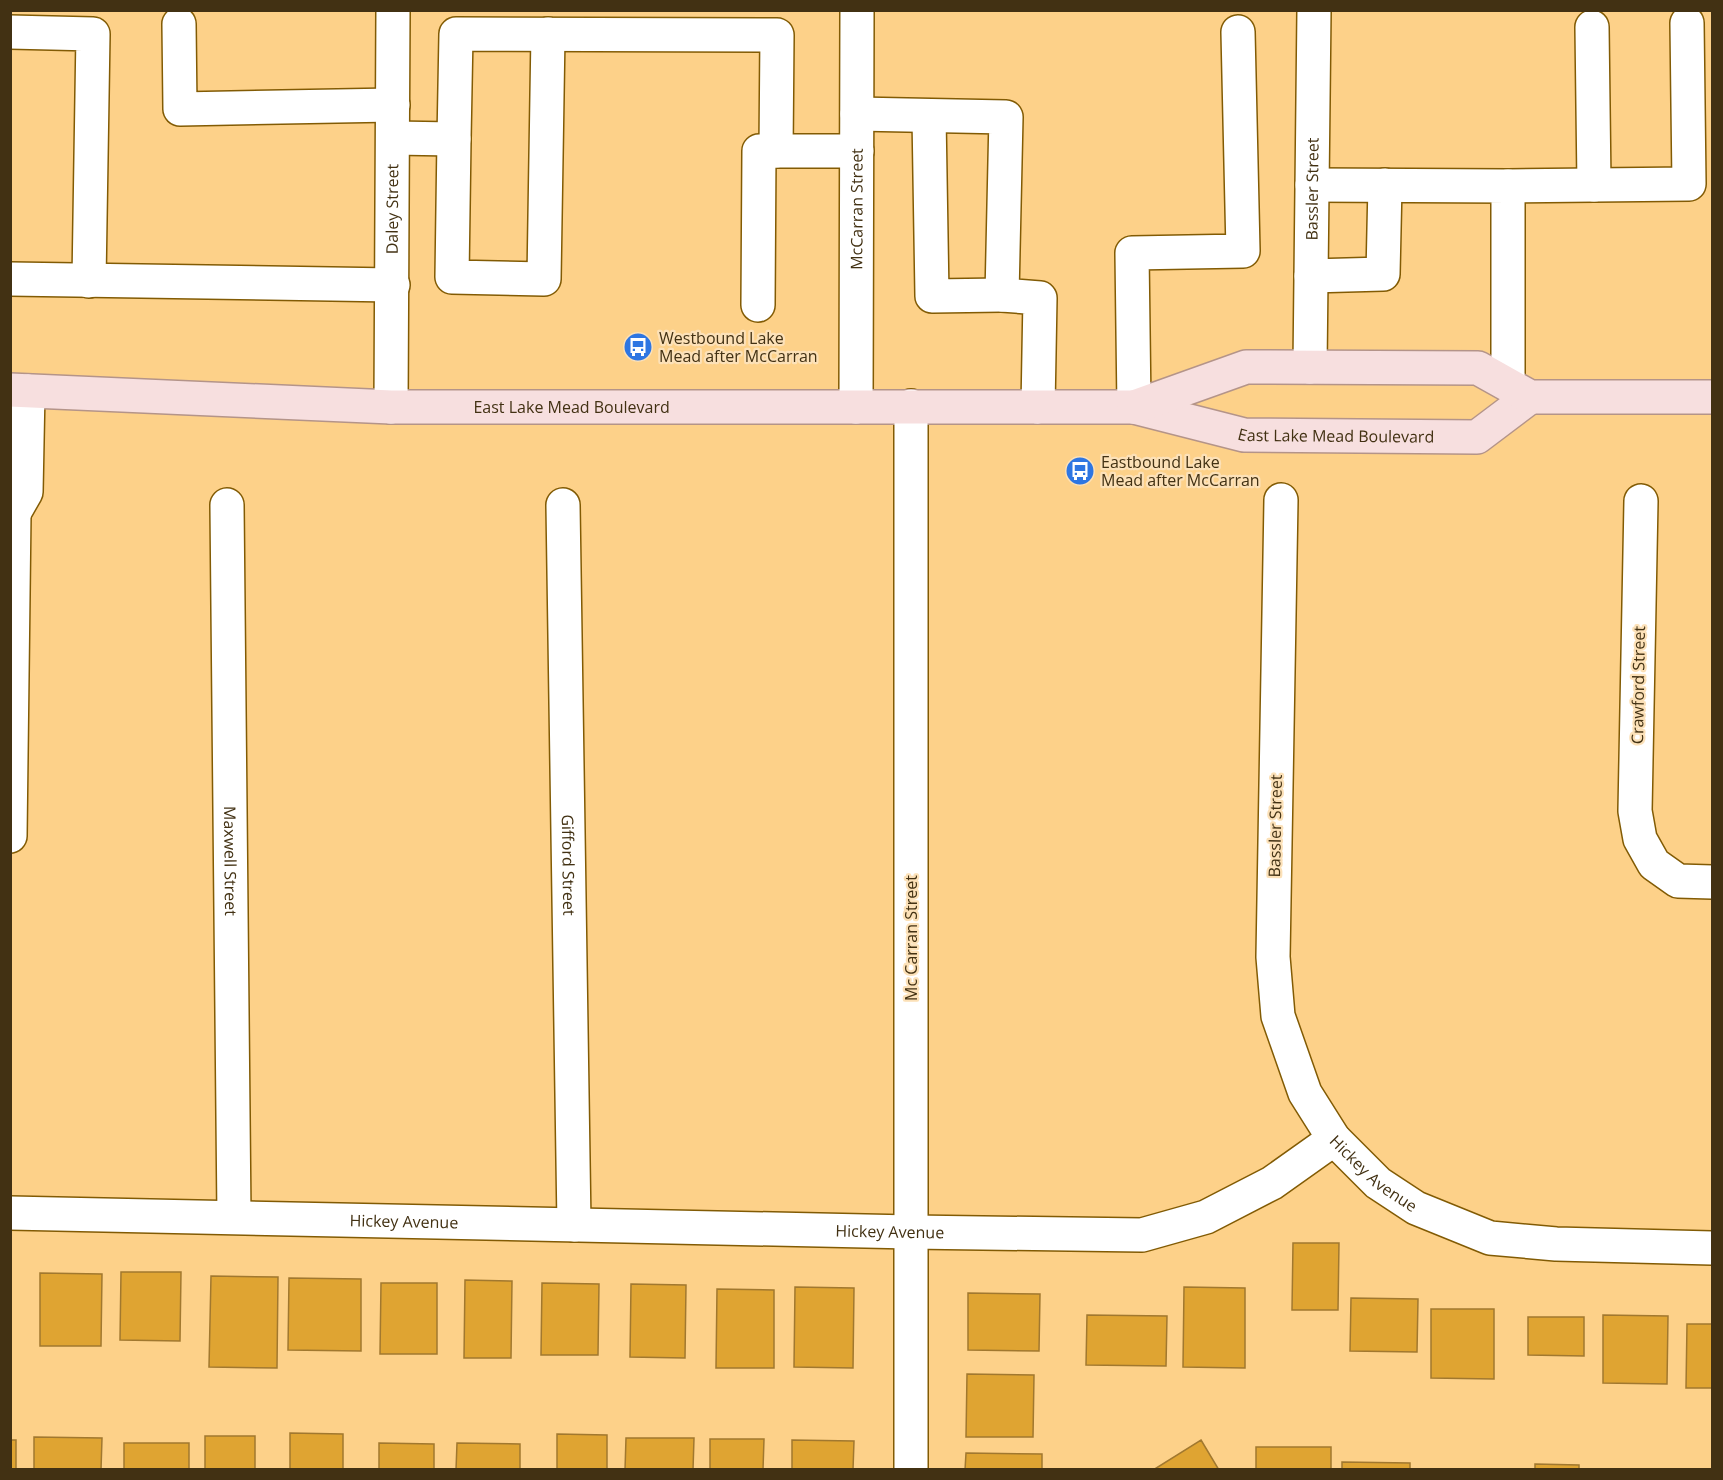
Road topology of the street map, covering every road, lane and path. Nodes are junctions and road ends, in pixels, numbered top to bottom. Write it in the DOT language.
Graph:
graph roads {
  1 [pos="393,10"];
  2 [pos="857,10"];
  3 [pos="1314,10"];
  4 [pos="1687,23"];
  5 [pos="179,24"];
  6 [pos="1592,27"];
  7 [pos="10,32"];
  8 [pos="1238,32"];
  9 [pos="548,34"];
  10 [pos="393,105"];
  11 [pos="857,114"];
  12 [pos="929,116"];
  13 [pos="393,138"];
  14 [pos="454,139"];
  15 [pos="776,151"];
  16 [pos="857,151"];
  17 [pos="1312,184"];
  18 [pos="1385,185"];
  19 [pos="1594,185"];
  20 [pos="1508,186"];
  21 [pos="1311,276"];
  22 [pos="10,279"];
  23 [pos="89,280"];
  24 [pos="393,285"];
  25 [pos="1002,295"];
  26 [pos="758,305"];
  27 [pos="1310,367"];
  28 [pos="19,390"];
  29 [pos="1519,391"];
  30 [pos="1713,397"];
  31 [pos="856,406"];
  32 [pos="911,406"];
  33 [pos="391,407"];
  34 [pos="1038,407"];
  35 [pos="1134,407"];
  36 [pos="1281,500"];
  37 [pos="1641,501"];
  38 [pos="227,505"];
  39 [pos="563,505"];
  40 [pos="12,513"];
  41 [pos="12,596"];
  42 [pos="10,836"];
  43 [pos="1713,882"];
  44 [pos="1334,1139"];
  45 [pos="10,1213"];
  46 [pos="234,1217"];
  47 [pos="574,1225"];
  48 [pos="911,1232"];
  49 [pos="1713,1248"];
  50 [pos="911,1470"];
  1 -- 10 [label="street, Daley Street"];
  2 -- 11 [label="street, McCarran Street"];
  3 -- 17 [label="street, Bassler Street"];
  4 -- 19 [label="street"];
  5 -- 10 [label="street"];
  6 -- 19 [label="street"];
  7 -- 23 [label="street"];
  8 -- 35 [label="street"];
  9 -- 14 [label="street"];
  9 -- 14 [label="street"];
  9 -- 15 [label="street"];
  10 -- 13 [label="street, Daley Street"];
  11 -- 12 [label="street"];
  11 -- 16 [label="street, McCarran Street"];
  12 -- 25 [label="street"];
  12 -- 25 [label="street"];
  13 -- 14 [label="street"];
  13 -- 24 [label="street, Daley Street"];
  15 -- 16 [label="street"];
  15 -- 26 [label="street"];
  16 -- 31 [label="street, McCarran Street"];
  17 -- 18 [label="street"];
  17 -- 21 [label="street, Bassler Street"];
  18 -- 20 [label="street"];
  18 -- 21 [label="street"];
  19 -- 20 [label="street"];
  20 -- 29 [label="street"];
  21 -- 27 [label="street, Bassler Street"];
  22 -- 23 [label="street"];
  23 -- 24 [label="street"];
  24 -- 33 [label="street, Daley Street"];
  25 -- 34 [label="street"];
  27 -- 29 [label="main road, East Lake Mead Boulevard"];
  27 -- 35 [label="main road, East Lake Mead Boulevard"];
  28 -- 33 [label="main road, East Lake Mead Boulevard"];
  28 -- 40 [label="street"];
  29 -- 30 [label="main road, East Lake Mead Boulevard"];
  29 -- 35 [label="main road, East Lake Mead Boulevard"];
  31 -- 32 [label="main road, East Lake Mead Boulevard"];
  31 -- 33 [label="main road, East Lake Mead Boulevard"];
  32 -- 34 [label="main road, East Lake Mead Boulevard"];
  32 -- 48 [label="street, Mc Carran Street"];
  34 -- 35 [label="main road, East Lake Mead Boulevard"];
  36 -- 44 [label="street, Bassler Street"];
  37 -- 43 [label="street, Crawford Street"];
  38 -- 46 [label="street, Maxwell Street"];
  39 -- 47 [label="street, Gifford Street"];
  40 -- 41 [label="street"];
  41 -- 42 [label="street"];
  44 -- 48 [label="street, Hickey Avenue"];
  44 -- 49 [label="street, Hickey Avenue"];
  45 -- 46 [label="street, Hickey Avenue"];
  46 -- 47 [label="street, Hickey Avenue"];
  47 -- 48 [label="street, Hickey Avenue"];
  48 -- 50 [label="street, Mc Carran Street"];
}
